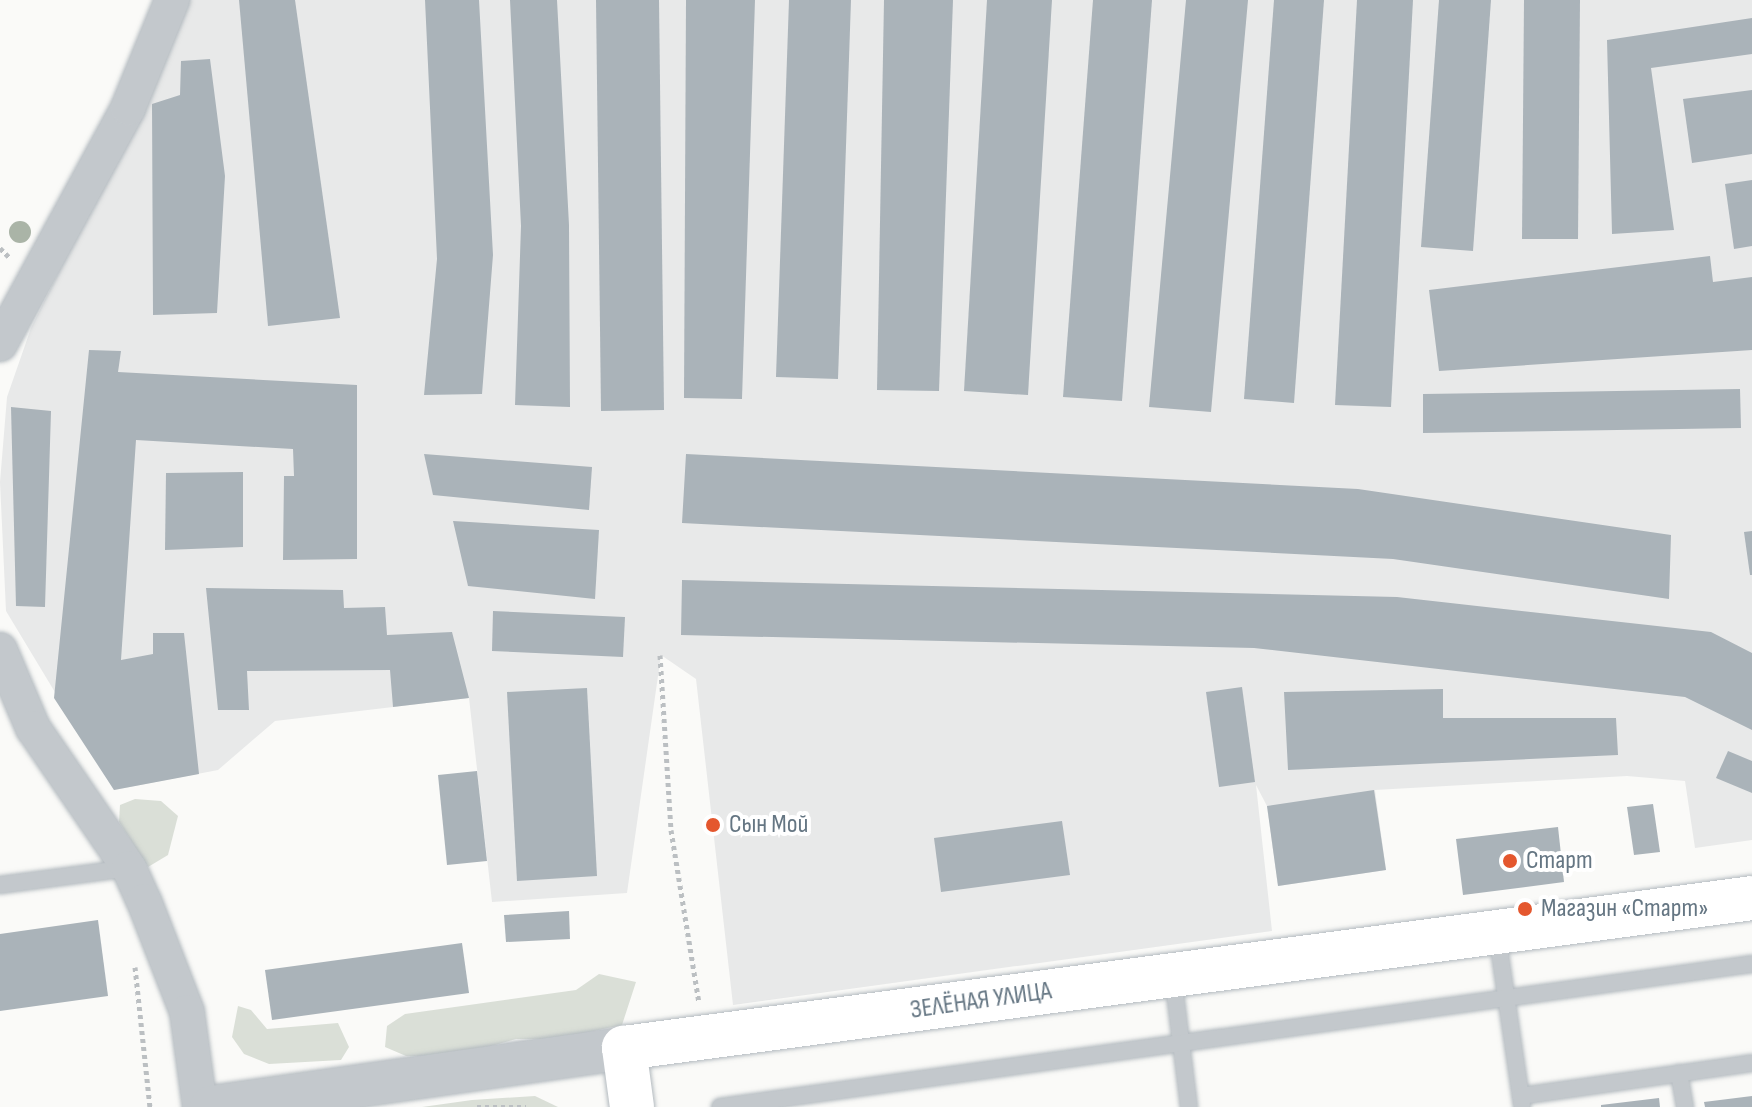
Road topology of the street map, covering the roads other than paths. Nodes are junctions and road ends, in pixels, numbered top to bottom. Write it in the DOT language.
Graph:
graph roads {
  1 [pos="172,0"];
  2 [pos="0,344"];
  3 [pos="0,650"];
  4 [pos="129,868"];
  5 [pos="0,885"];
  6 [pos="1752,898"];
  7 [pos="1497,932"];
  8 [pos="1752,964"];
  9 [pos="1172,975"];
  10 [pos="1507,998"];
  11 [pos="1181,1042"];
  12 [pos="624,1048"];
  13 [pos="1752,1063"];
  14 [pos="1679,1073"];
  15 [pos="1522,1102"];
  16 [pos="200,1107"];
  17 [pos="211,1107"];
  18 [pos="632,1107"];
  19 [pos="720,1107"];
  20 [pos="1189,1107"];
  21 [pos="1685,1107"];
  1 -- 2 [label="street"];
  3 -- 4 [label="street"];
  4 -- 5 [label="lane"];
  4 -- 16 [label="street"];
  6 -- 7 [label="main road, ЗЕЛЁНАЯ УЛИЦА"];
  7 -- 9 [label="main road, ЗЕЛЁНАЯ УЛИЦА"];
  7 -- 10 [label="lane"];
  8 -- 10 [label="lane"];
  9 -- 11 [label="lane"];
  9 -- 12 [label="main road, ЗЕЛЁНАЯ УЛИЦА"];
  10 -- 11 [label="lane"];
  10 -- 15 [label="lane"];
  11 -- 19 [label="lane"];
  11 -- 20 [label="lane"];
  12 -- 17 [label="street, ЗЕЛЁНАЯ УЛИЦА"];
  12 -- 18 [label="main road"];
  13 -- 14 [label="lane"];
  14 -- 15 [label="lane"];
  14 -- 21 [label="lane"];
}
